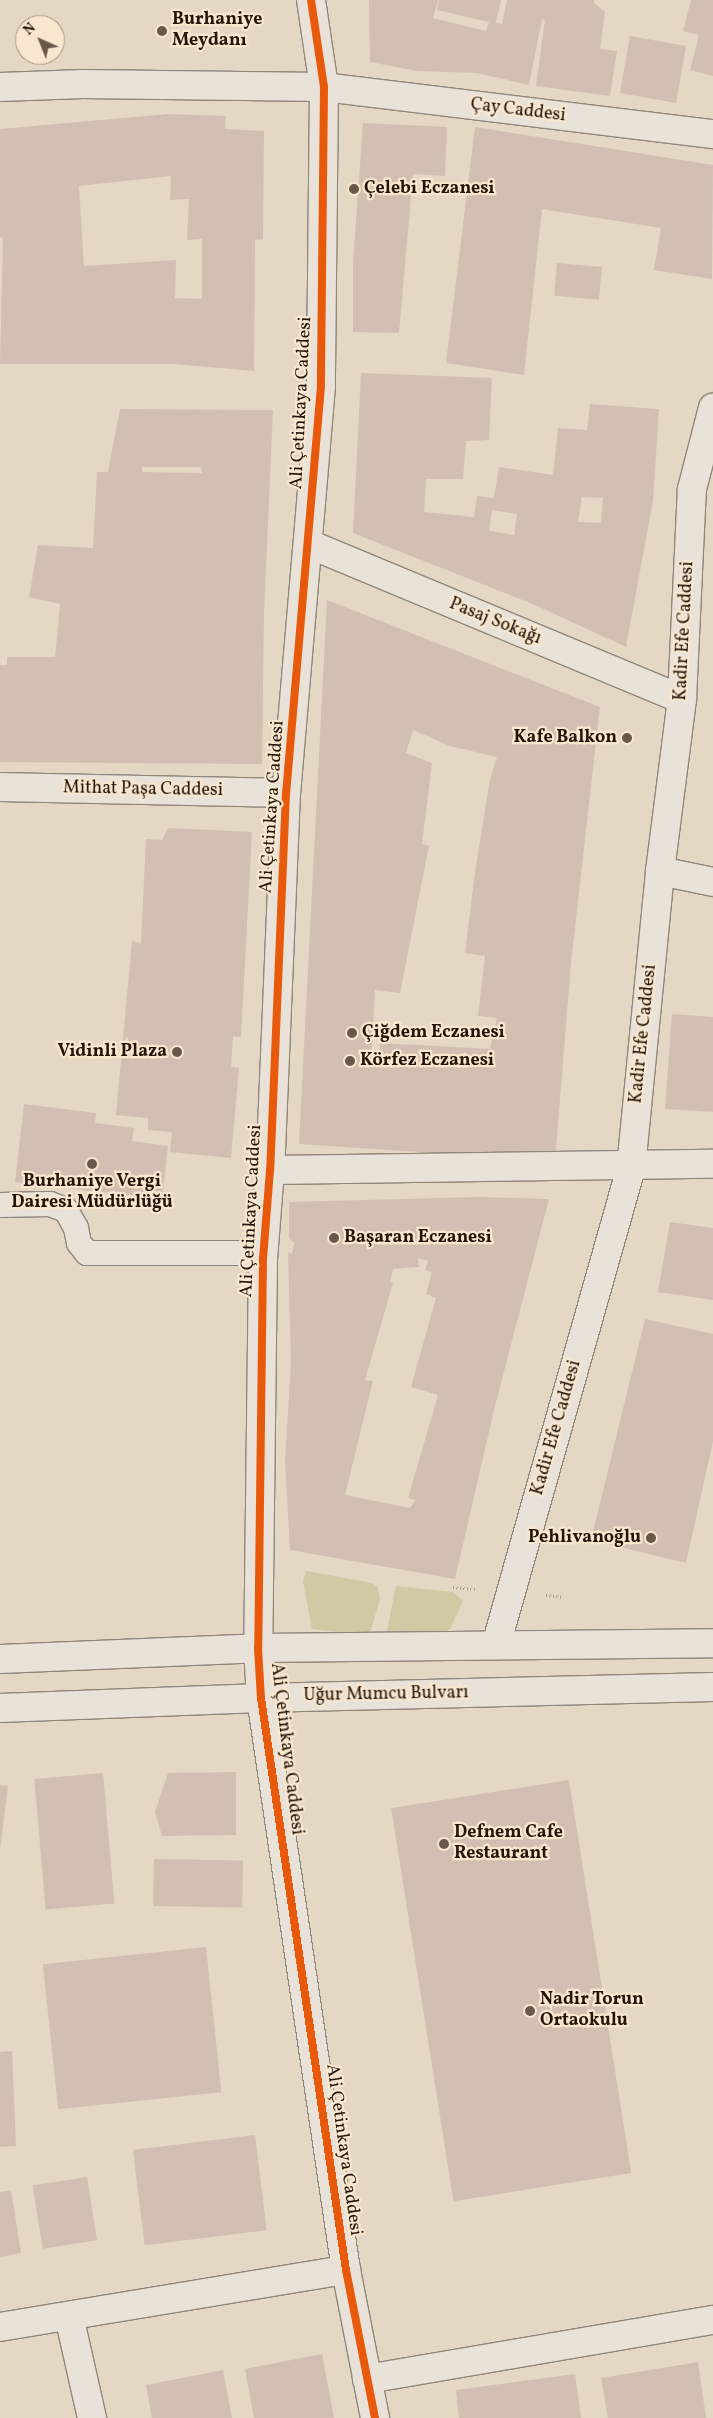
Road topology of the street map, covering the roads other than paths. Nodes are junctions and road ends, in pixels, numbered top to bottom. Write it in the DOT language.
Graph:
graph roads {
  1 [pos="311,0"];
  2 [pos="0,87"];
  3 [pos="324,88"];
  4 [pos="713,134"];
  5 [pos="713,408"];
  6 [pos="702,492"];
  7 [pos="309,544"];
  8 [pos="682,699"];
  9 [pos="0,786"];
  10 [pos="286,793"];
  11 [pos="660,871"];
  12 [pos="713,882"];
  13 [pos="713,1164"];
  14 [pos="631,1168"];
  15 [pos="270,1170"];
  16 [pos="0,1205"];
  17 [pos="263,1258"];
  18 [pos="713,1643"];
  19 [pos="496,1645"];
  20 [pos="258,1648"];
  21 [pos="0,1659"];
  22 [pos="713,1687"];
  23 [pos="261,1698"];
  24 [pos="0,1708"];
  25 [pos="346,2270"];
  26 [pos="69,2316"];
  27 [pos="713,2320"];
  28 [pos="0,2327"];
  29 [pos="367,2379"];
  30 [pos="92,2418"];
  31 [pos="375,2418"];
  1 -- 3 [label="street, Ali Çetinkaya Caddesi"];
  2 -- 3 [label="street, Çay Caddesi"];
  3 -- 4 [label="street, Çay Caddesi"];
  3 -- 7 [label="street, Ali Çetinkaya Caddesi"];
  5 -- 6 [label="street, Kadir Efe Caddesi"];
  6 -- 8 [label="street, Kadir Efe Caddesi"];
  7 -- 8 [label="street, Pasaj Sokağı"];
  7 -- 10 [label="street, Ali Çetinkaya Caddesi"];
  8 -- 11 [label="street, Kadir Efe Caddesi"];
  9 -- 10 [label="street, Mithat Paşa Caddesi"];
  10 -- 15 [label="street, Ali Çetinkaya Caddesi"];
  11 -- 12 [label="street"];
  11 -- 14 [label="street, Kadir Efe Caddesi"];
  13 -- 14 [label="street"];
  14 -- 15 [label="street"];
  14 -- 19 [label="street, Kadir Efe Caddesi"];
  15 -- 17 [label="street, Ali Çetinkaya Caddesi"];
  16 -- 17 [label="lane"];
  17 -- 20 [label="street, Ali Çetinkaya Caddesi"];
  18 -- 19 [label="street"];
  19 -- 20 [label="street"];
  20 -- 21 [label="street"];
  20 -- 23 [label="street, Ali Çetinkaya Caddesi"];
  22 -- 23 [label="street, Uğur Mumcu Bulvarı"];
  23 -- 24 [label="street, Uğur Mumcu Bulvarı"];
  23 -- 25 [label="street, Ali Çetinkaya Caddesi"];
  25 -- 26 [label="street"];
  25 -- 29 [label="street, Ali Çetinkaya Caddesi"];
  26 -- 28 [label="street"];
  26 -- 30 [label="street"];
  27 -- 29 [label="street"];
  29 -- 31 [label="street, Ali Çetinkaya Caddesi"];
}
